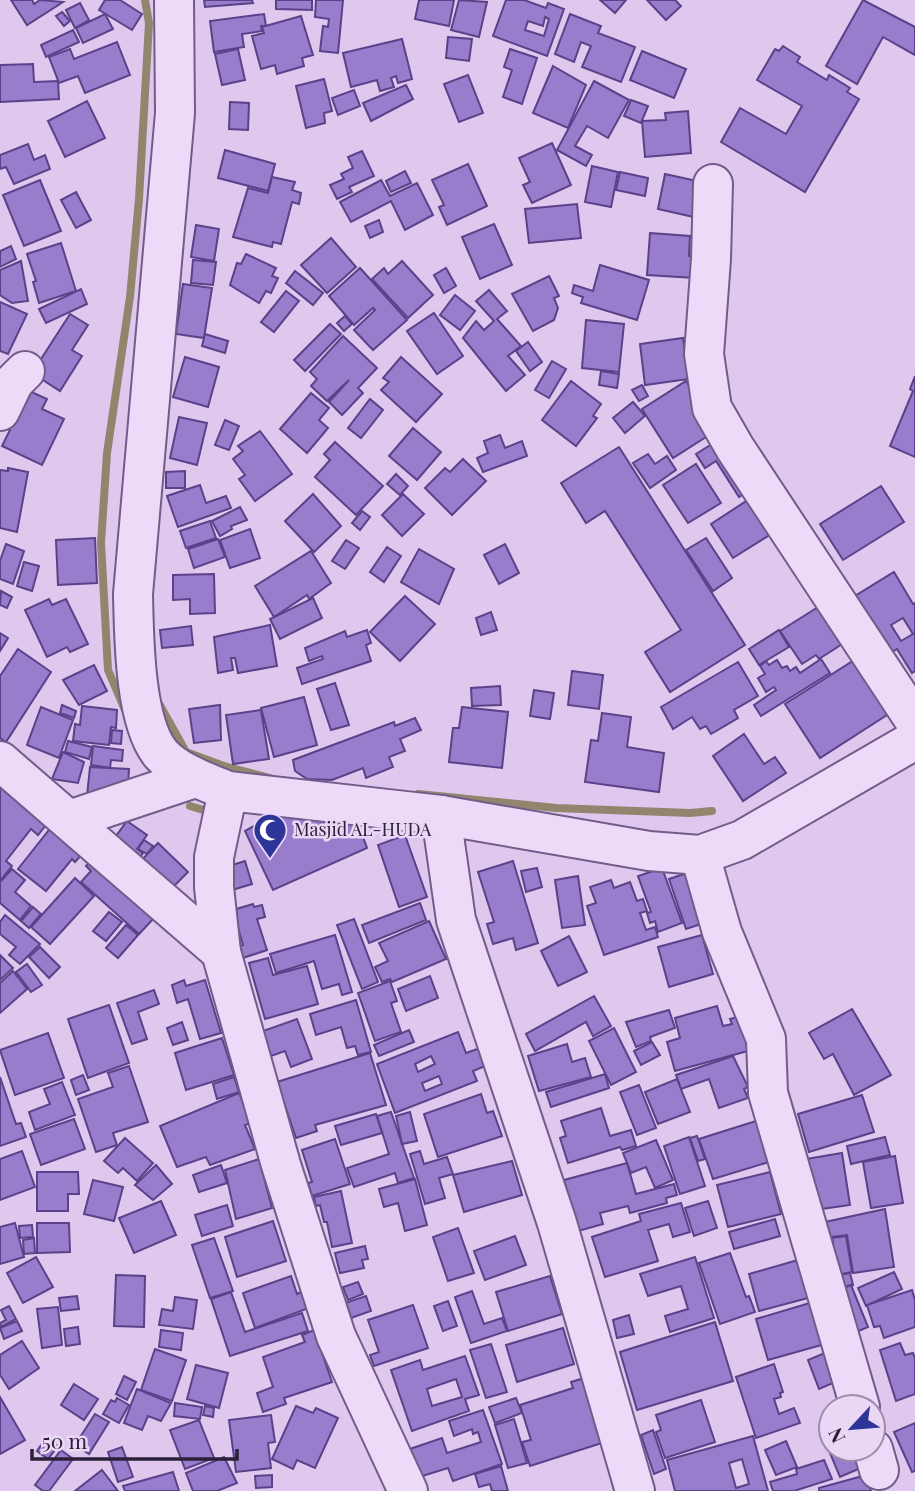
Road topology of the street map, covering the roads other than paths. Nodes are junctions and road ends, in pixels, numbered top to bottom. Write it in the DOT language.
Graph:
graph roads {
  1 [pos="174,0"];
  2 [pos="713,184"];
  3 [pos="25,371"];
  4 [pos="0,411"];
  5 [pos="915,721"];
  6 [pos="915,740"];
  7 [pos="0,761"];
  8 [pos="211,784"];
  9 [pos="441,815"];
  10 [pos="69,820"];
  11 [pos="700,855"];
  12 [pos="221,952"];
  13 [pos="856,1393"];
  14 [pos="408,1491"];
  15 [pos="635,1491"];
  1 -- 8 [label="street"];
  2 -- 5 [label="street"];
  3 -- 4 [label="street"];
  6 -- 11 [label="street"];
  7 -- 10 [label="street"];
  8 -- 9 [label="street"];
  8 -- 10 [label="street"];
  8 -- 12 [label="street"];
  9 -- 11 [label="street"];
  9 -- 15 [label="street"];
  10 -- 12 [label="street"];
  11 -- 13 [label="street"];
  12 -- 14 [label="street"];
}
